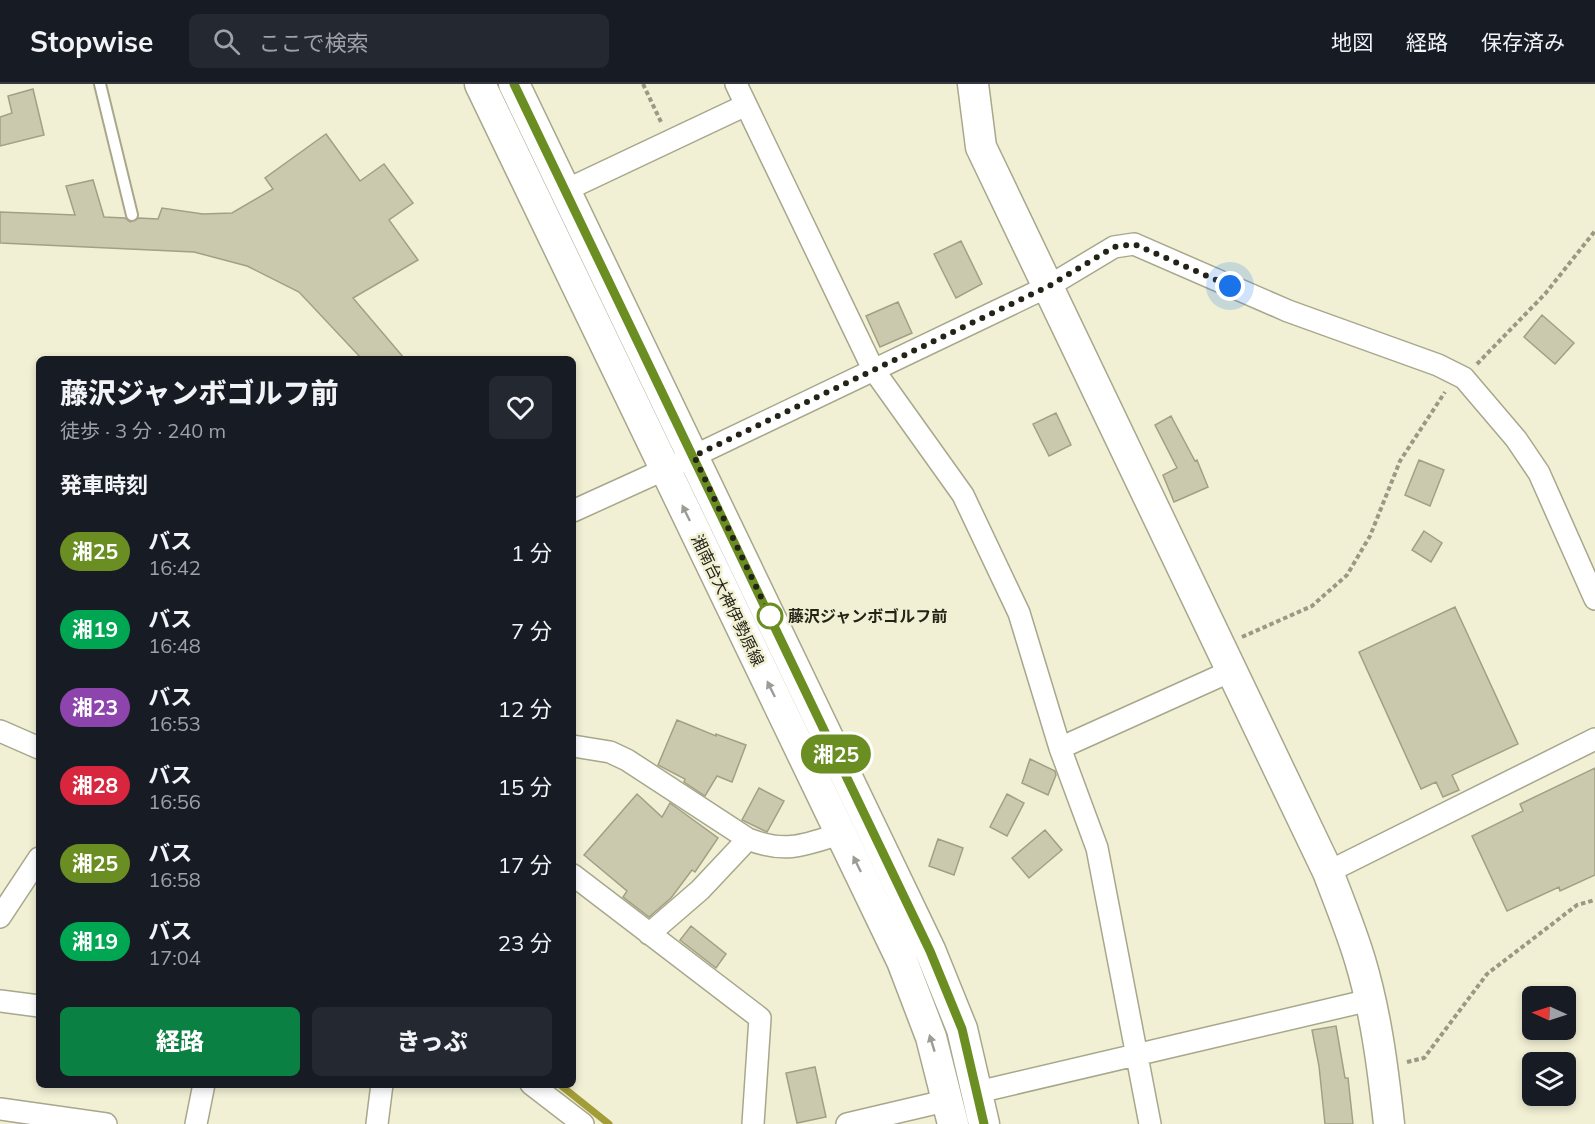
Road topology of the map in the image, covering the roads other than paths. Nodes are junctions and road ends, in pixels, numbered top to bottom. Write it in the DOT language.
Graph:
graph roads {
  1 [pos="100,84"];
  2 [pos="480,84"];
  3 [pos="514,84"];
  4 [pos="736,84"];
  5 [pos="973,84"];
  6 [pos="746,105"];
  7 [pos="566,190"];
  8 [pos="132,214"];
  9 [pos="1049,286"];
  10 [pos="873,369"];
  11 [pos="694,456"];
  12 [pos="664,469"];
  13 [pos="576,510"];
  14 [pos="1595,599"];
  15 [pos="1226,659"];
  16 [pos="0,731"];
  17 [pos="1595,738"];
  18 [pos="576,746"];
  19 [pos="36,747"];
  20 [pos="1060,748"];
  21 [pos="842,833"];
  22 [pos="748,839"];
  23 [pos="36,862"];
  24 [pos="1328,872"];
  25 [pos="576,877"];
  26 [pos="0,916"];
  27 [pos="649,934"];
  28 [pos="1370,1000"];
  29 [pos="0,1001"];
  30 [pos="36,1006"];
  31 [pos="1135,1055"];
  32 [pos="203,1088"];
  33 [pos="382,1088"];
  34 [pos="536,1088"];
  35 [pos="978,1092"];
  36 [pos="0,1109"];
  37 [pos="951,1112"];
  38 [pos="106,1124"];
  39 [pos="196,1124"];
  40 [pos="377,1124"];
  41 [pos="583,1124"];
  42 [pos="753,1124"];
  43 [pos="847,1124"];
  44 [pos="984,1124"];
  45 [pos="1150,1124"];
  46 [pos="1389,1124"];
  1 -- 8 [label="lane"];
  2 -- 12 [label="street, 湘南台大神伊勢原線"];
  3 -- 7 [label="street, 湘南台大神伊勢原線"];
  4 -- 6 [label="street"];
  5 -- 9 [label="street"];
  6 -- 7 [label="street"];
  6 -- 10 [label="street"];
  7 -- 11 [label="street, 湘南台大神伊勢原線"];
  9 -- 10 [label="street"];
  9 -- 14 [label="street"];
  9 -- 15 [label="street"];
  10 -- 11 [label="street"];
  10 -- 20 [label="street"];
  11 -- 12 [label="street"];
  11 -- 35 [label="street, 湘南台大神伊勢原線"];
  12 -- 13 [label="street"];
  21 -- 12 [label="street, 湘南台大神伊勢原線, one-way"];
  15 -- 20 [label="street"];
  15 -- 24 [label="street"];
  16 -- 19 [label="street"];
  17 -- 24 [label="street"];
  18 -- 22 [label="street"];
  20 -- 31 [label="street"];
  21 -- 22 [label="street"];
  37 -- 21 [label="street, 湘南台大神伊勢原線, one-way"];
  22 -- 27 [label="street"];
  23 -- 26 [label="street"];
  24 -- 28 [label="street"];
  25 -- 27 [label="street"];
  27 -- 42 [label="street"];
  28 -- 31 [label="street"];
  28 -- 46 [label="street"];
  29 -- 30 [label="street"];
  31 -- 35 [label="street"];
  31 -- 45 [label="street"];
  32 -- 39 [label="street"];
  33 -- 40 [label="street"];
  34 -- 41 [label="street"];
  35 -- 44 [label="street, 湘南台大神伊勢原線"];
  36 -- 38 [label="street"];
  37 -- 43 [label="street"];
}
